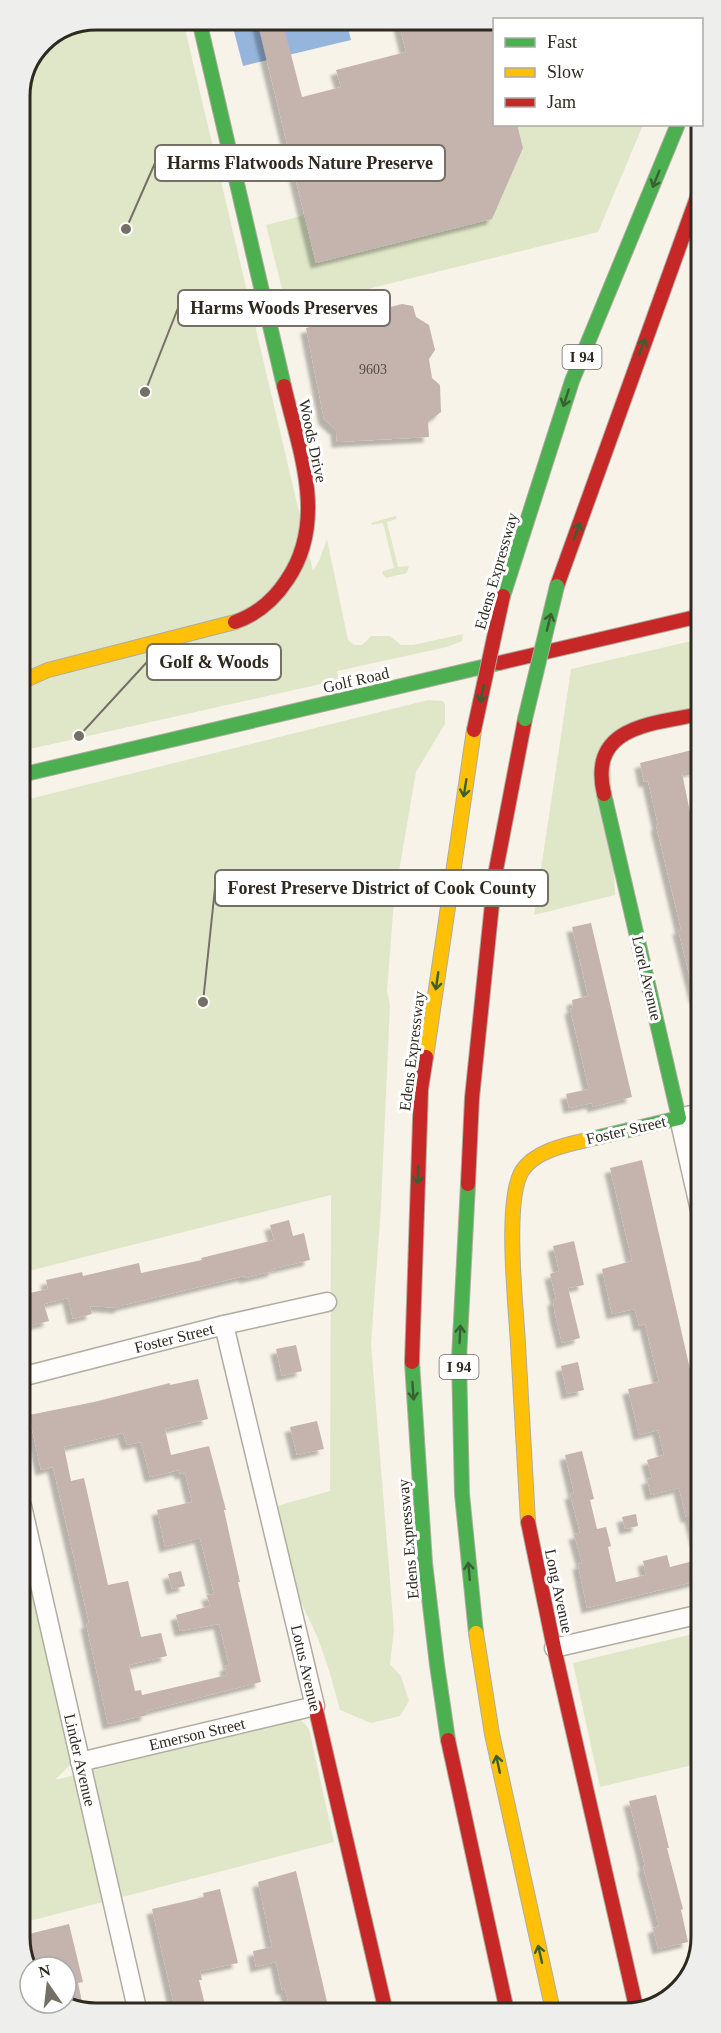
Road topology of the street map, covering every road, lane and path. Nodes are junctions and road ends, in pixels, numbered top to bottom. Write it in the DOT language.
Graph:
graph roads {
  1 [pos="202,30"];
  2 [pos="677,126"];
  3 [pos="691,214"];
  4 [pos="691,618"];
  5 [pos="30,678"];
  6 [pos="691,716"];
  7 [pos="30,772"];
  8 [pos="691,1115"];
  9 [pos="679,1118"];
  10 [pos="523,1170"];
  11 [pos="691,1171"];
  12 [pos="327,1302"];
  13 [pos="224,1325"];
  14 [pos="30,1375"];
  15 [pos="30,1541"];
  16 [pos="691,1616"];
  17 [pos="554,1648"];
  18 [pos="315,1706"];
  19 [pos="80,1762"];
  20 [pos="635,2002"];
  21 [pos="136,2003"];
  22 [pos="384,2003"];
  23 [pos="505,2003"];
  24 [pos="551,2003"];
  1 -- 5 [label="main road, Woods Drive"];
  2 -- 23 [label="main road, Edens Expressway / I 94, one-way, bridge"];
  24 -- 3 [label="main road, I 94, one-way, bridge"];
  4 -- 7 [label="main road, Golf Road"];
  6 -- 9 [label="main road, Lorel Avenue"];
  8 -- 9 [label="street, Foster Street"];
  9 -- 10 [label="main road, Foster Street"];
  9 -- 11 [label="street, Lorel Avenue"];
  10 -- 17 [label="main road, Long Avenue"];
  12 -- 13 [label="street, Foster Street"];
  13 -- 14 [label="street, Foster Street"];
  13 -- 18 [label="street, Lotus Avenue"];
  15 -- 19 [label="street, Linder Avenue"];
  16 -- 17 [label="street"];
  17 -- 20 [label="main road, Long Avenue"];
  18 -- 19 [label="street, Emerson Street"];
  18 -- 22 [label="main road, Lotus Avenue"];
  19 -- 21 [label="street, Linder Avenue"];
}
